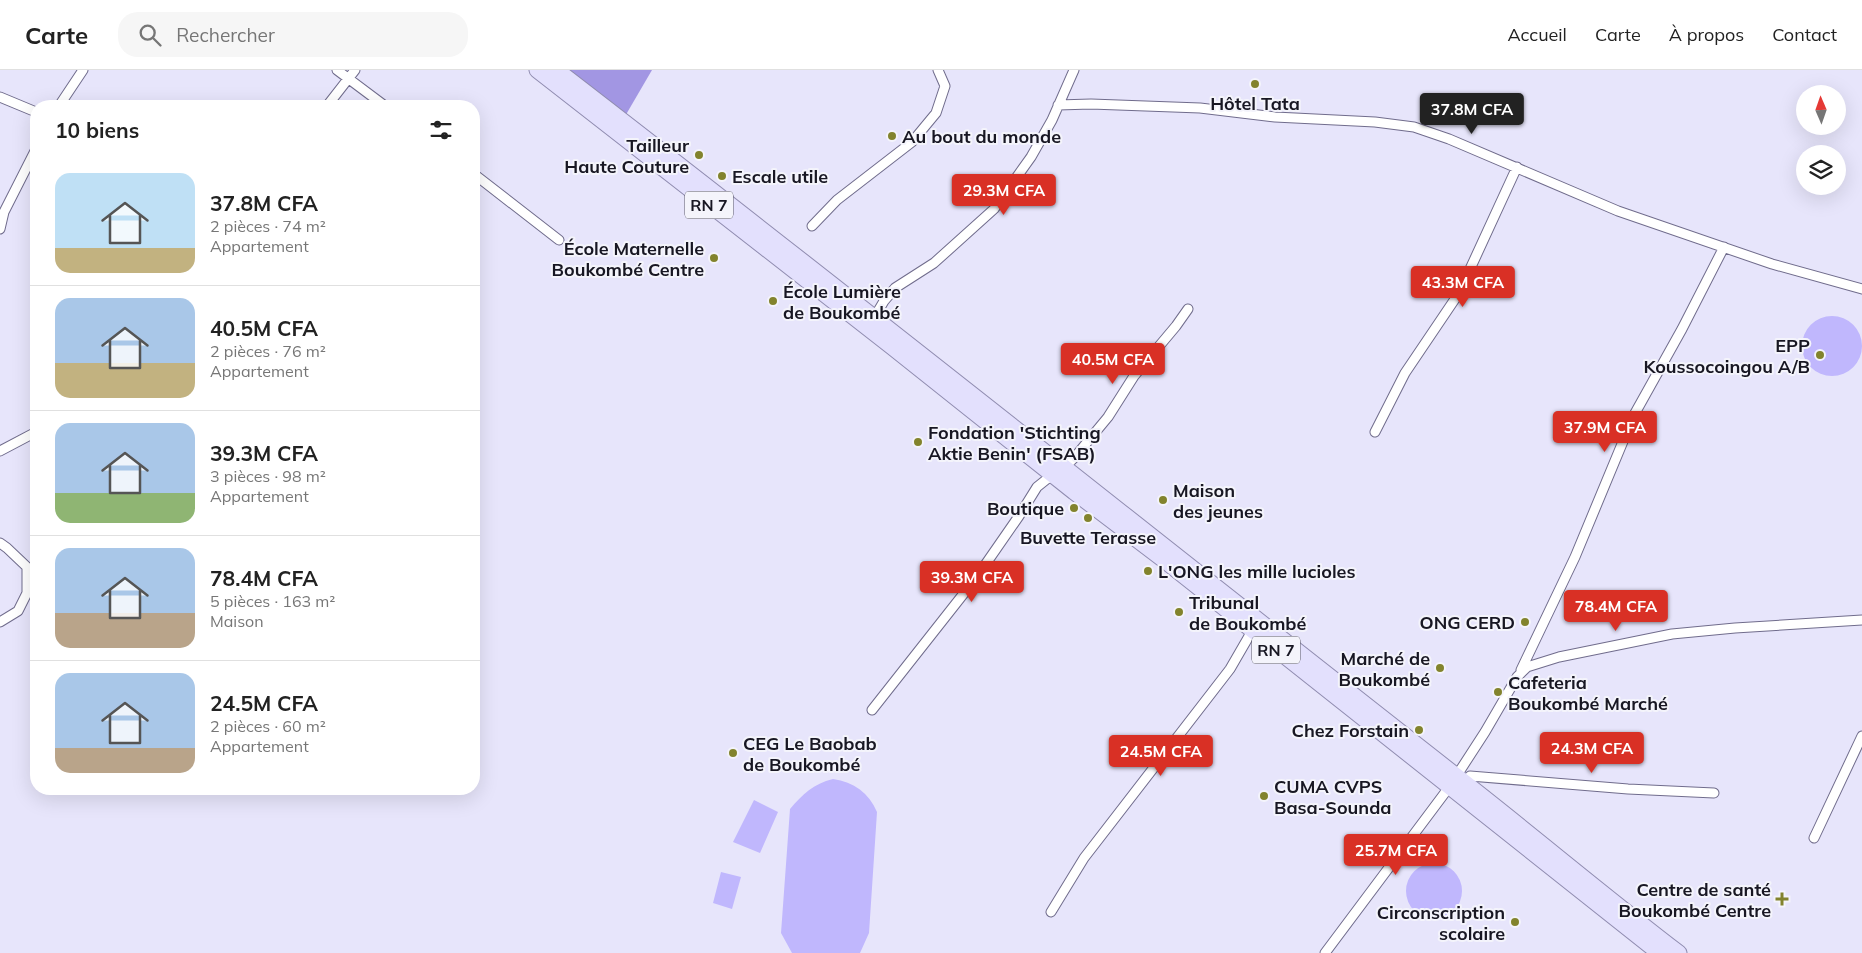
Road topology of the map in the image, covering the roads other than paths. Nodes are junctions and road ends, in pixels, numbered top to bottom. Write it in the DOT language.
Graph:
graph roads {
  1 [pos="83,70"];
  2 [pos="337,70"];
  3 [pos="355,70"];
  4 [pos="537,70"];
  5 [pos="556,70"];
  6 [pos="938,70"];
  7 [pos="1074,70"];
  8 [pos="348,78"];
  9 [pos="0,97"];
  10 [pos="63,100"];
  11 [pos="332,100"];
  12 [pos="377,100"];
  13 [pos="1058,105"];
  14 [pos="30,110"];
  15 [pos="30,161"];
  16 [pos="1518,167"];
  17 [pos="480,179"];
  18 [pos="812,226"];
  19 [pos="0,229"];
  20 [pos="559,240"];
  21 [pos="1724,247"];
  22 [pos="1862,289"];
  23 [pos="1188,309"];
  24 [pos="874,318"];
  25 [pos="890,338"];
  26 [pos="1375,432"];
  27 [pos="30,435"];
  28 [pos="0,451"];
  29 [pos="1060,472"];
  30 [pos="0,543"];
  31 [pos="1862,620"];
  32 [pos="0,622"];
  33 [pos="1252,631"];
  34 [pos="1517,677"];
  35 [pos="872,710"];
  36 [pos="1862,736"];
  37 [pos="1458,779"];
  38 [pos="1714,793"];
  39 [pos="1814,838"];
  40 [pos="1051,912"];
  41 [pos="1325,953"];
  42 [pos="1659,953"];
  43 [pos="1679,953"];
  1 -- 10 [label="street"];
  2 -- 8 [label="street"];
  3 -- 8 [label="street"];
  4 -- 25 [label="main road, RN 7"];
  5 -- 24 [label="main road, RN 7"];
  6 -- 18 [label="street"];
  7 -- 13 [label="street"];
  8 -- 11 [label="street"];
  8 -- 12 [label="street"];
  9 -- 14 [label="street"];
  13 -- 16 [label="street"];
  13 -- 24 [label="street"];
  15 -- 19 [label="street"];
  16 -- 21 [label="street"];
  16 -- 26 [label="street"];
  17 -- 20 [label="street"];
  21 -- 22 [label="street"];
  21 -- 34 [label="street"];
  23 -- 29 [label="street"];
  24 -- 25 [label="main road, RN 7"];
  25 -- 29 [label="main road, RN 7"];
  27 -- 28 [label="street"];
  29 -- 33 [label="main road, RN 7"];
  29 -- 35 [label="street"];
  29 -- 37 [label="main road, RN 7"];
  30 -- 32 [label="street"];
  31 -- 34 [label="street"];
  33 -- 37 [label="main road, RN 7"];
  33 -- 40 [label="street"];
  34 -- 37 [label="street"];
  36 -- 39 [label="street"];
  37 -- 38 [label="street"];
  37 -- 41 [label="street"];
  37 -- 42 [label="main road, RN 7"];
  37 -- 43 [label="main road, RN 7"];
}
